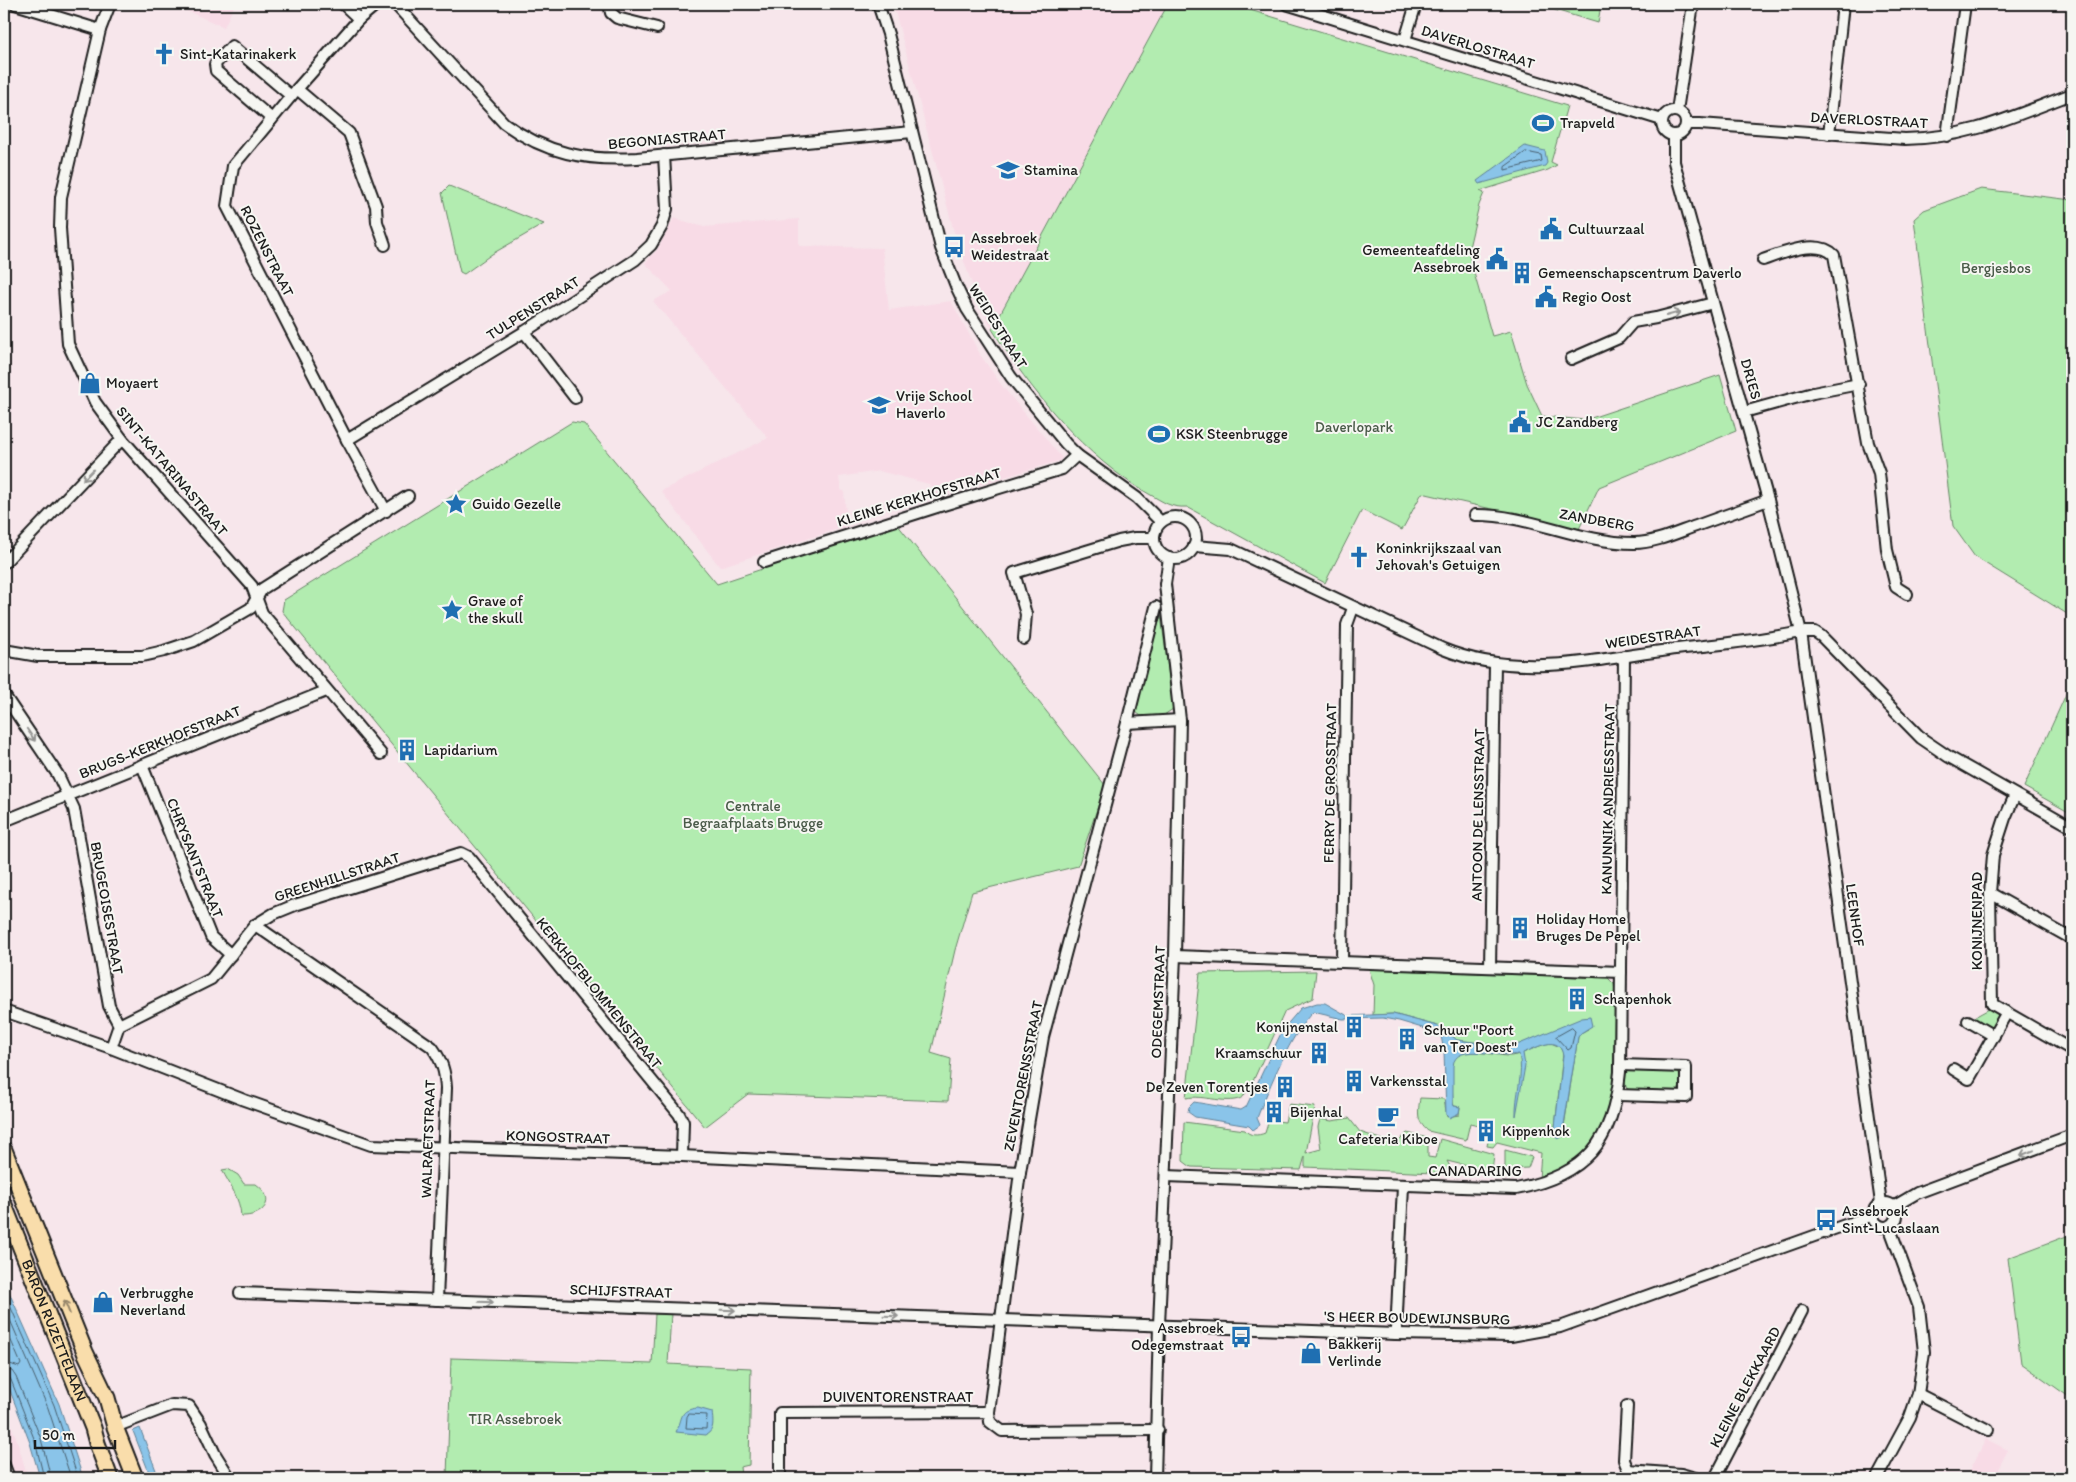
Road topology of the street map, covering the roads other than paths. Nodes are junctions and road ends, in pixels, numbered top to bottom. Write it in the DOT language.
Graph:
graph roads {
  1 [pos="15,4"];
  2 [pos="110,4"];
  3 [pos="343,4"];
  4 [pos="377,4"];
  5 [pos="395,4"];
  6 [pos="609,4"];
  7 [pos="878,4"];
  8 [pos="1286,4"];
  9 [pos="1416,4"];
  10 [pos="1693,4"];
  11 [pos="1843,4"];
  12 [pos="1965,4"];
  13 [pos="359,19"];
  14 [pos="657,28"];
  15 [pos="100,30"];
  16 [pos="1405,40"];
  17 [pos="294,93"];
  18 [pos="2072,94"];
  19 [pos="1677,110"];
  20 [pos="272,119"];
  21 [pos="1662,120"];
  22 [pos="1686,124"];
  23 [pos="912,132"];
  24 [pos="1830,134"];
  25 [pos="1674,135"];
  26 [pos="1947,136"];
  27 [pos="664,155"];
  28 [pos="384,245"];
  29 [pos="1762,260"];
  30 [pos="1713,303"];
  31 [pos="524,332"];
  32 [pos="1571,359"];
  33 [pos="1859,384"];
  34 [pos="575,398"];
  35 [pos="1744,412"];
  36 [pos="122,439"];
  37 [pos="347,440"];
  38 [pos="1077,455"];
  39 [pos="408,496"];
  40 [pos="1768,500"];
  41 [pos="386,511"];
  42 [pos="1475,515"];
  43 [pos="1161,522"];
  44 [pos="1154,538"];
  45 [pos="1194,546"];
  46 [pos="1169,558"];
  47 [pos="764,562"];
  48 [pos="4,563"];
  49 [pos="1907,594"];
  50 [pos="257,599"];
  51 [pos="1156,606"];
  52 [pos="1353,608"];
  53 [pos="1801,632"];
  54 [pos="1024,639"];
  55 [pos="4,650"];
  56 [pos="1624,656"];
  57 [pos="1495,664"];
  58 [pos="326,691"];
  59 [pos="4,695"];
  60 [pos="1180,720"];
  61 [pos="1127,723"];
  62 [pos="381,754"];
  63 [pos="142,765"];
  64 [pos="68,795"];
  65 [pos="2015,795"];
  66 [pos="4,821"];
  67 [pos="2072,827"];
  68 [pos="469,857"];
  69 [pos="1990,893"];
  70 [pos="255,925"];
  71 [pos="2072,939"];
  72 [pos="231,955"];
  73 [pos="1175,956"];
  74 [pos="1342,961"];
  75 [pos="1490,967"];
  76 [pos="1621,972"];
  77 [pos="4,1011"];
  78 [pos="2007,1012"];
  79 [pos="1968,1021"];
  80 [pos="119,1025"];
  81 [pos="1994,1036"];
  82 [pos="111,1048"];
  83 [pos="2072,1050"];
  84 [pos="1620,1065"];
  85 [pos="1953,1069"];
  86 [pos="1618,1095"];
  87 [pos="2072,1135"];
  88 [pos="443,1149"];
  89 [pos="4,1150"];
  90 [pos="682,1156"];
  91 [pos="1020,1172"];
  92 [pos="1166,1176"];
  93 [pos="1403,1186"];
  94 [pos="1881,1203"];
  95 [pos="4,1206"];
  96 [pos="1893,1207"];
  97 [pos="1872,1215"];
  98 [pos="1890,1226"];
  99 [pos="240,1293"];
  100 [pos="437,1300"];
  101 [pos="1802,1311"];
  102 [pos="1002,1320"];
  103 [pos="1160,1325"];
  104 [pos="1396,1334"];
  105 [pos="1918,1394"];
  106 [pos="1627,1406"];
  107 [pos="989,1412"];
  108 [pos="115,1427"];
  109 [pos="93,1428"];
  110 [pos="1158,1430"];
  111 [pos="1988,1430"];
  112 [pos="4,1465"];
  113 [pos="9,1478"];
  114 [pos="110,1478"];
  115 [pos="120,1478"];
  116 [pos="135,1478"];
  117 [pos="230,1478"];
  118 [pos="780,1478"];
  119 [pos="1156,1478"];
  120 [pos="1695,1478"];
  121 [pos="1715,1478"];
  122 [pos="1877,1478"];
  1 -- 15 [label="street"];
  2 -- 15 [label="street, SINT-KATARINASTRAAT"];
  3 -- 13 [label="street"];
  4 -- 13 [label="street, ROZENSTRAAT"];
  5 -- 27 [label="street, BEGONIASTRAAT"];
  6 -- 14 [label="street"];
  7 -- 23 [label="street, WEIDESTRAAT"];
  8 -- 16 [label="street, DAVERLOSTRAAT"];
  9 -- 16 [label="street"];
  10 -- 19 [label="street"];
  11 -- 24 [label="street"];
  12 -- 26 [label="street"];
  13 -- 17 [label="street, ROZENSTRAAT"];
  15 -- 36 [label="street, SINT-KATARINASTRAAT"];
  16 -- 21 [label="street, DAVERLOSTRAAT"];
  17 -- 20 [label="street, ROZENSTRAAT"];
  17 -- 20 [label="street"];
  17 -- 28 [label="street"];
  18 -- 26 [label="street, DAVERLOSTRAAT"];
  19 -- 21 [label="street"];
  19 -- 22 [label="street"];
  20 -- 37 [label="street, ROZENSTRAAT"];
  21 -- 25 [label="street"];
  22 -- 24 [label="street, DAVERLOSTRAAT"];
  22 -- 25 [label="street"];
  23 -- 27 [label="street, BEGONIASTRAAT"];
  23 -- 38 [label="street, WEIDESTRAAT"];
  24 -- 26 [label="street, DAVERLOSTRAAT"];
  25 -- 30 [label="street, DRIES"];
  27 -- 31 [label="street, TULPENSTRAAT"];
  29 -- 33 [label="street"];
  32 -- 30 [label="street, one-way"];
  30 -- 35 [label="street, DRIES"];
  31 -- 34 [label="street"];
  31 -- 37 [label="street, TULPENSTRAAT"];
  33 -- 35 [label="street"];
  33 -- 49 [label="street"];
  35 -- 40 [label="street, DRIES"];
  36 -- 48 [label="street, one-way"];
  36 -- 50 [label="street, SINT-KATARINASTRAAT"];
  37 -- 41 [label="street, ROZENSTRAAT"];
  38 -- 43 [label="street, WEIDESTRAAT"];
  38 -- 47 [label="street, KLEINE KERKHOFSTRAAT"];
  39 -- 41 [label="street"];
  40 -- 42 [label="street, ZANDBERG"];
  40 -- 53 [label="street, DRIES"];
  41 -- 50 [label="street"];
  43 -- 44 [label="street"];
  43 -- 45 [label="street"];
  44 -- 46 [label="street"];
  44 -- 54 [label="street"];
  45 -- 46 [label="street"];
  45 -- 52 [label="street, WEIDESTRAAT"];
  46 -- 60 [label="street, ODEGEMSTRAAT"];
  50 -- 55 [label="street"];
  50 -- 58 [label="street"];
  51 -- 61 [label="street, ZEVENTORENSSTRAAT"];
  52 -- 57 [label="street, WEIDESTRAAT"];
  52 -- 74 [label="street, FERRY DE GROSSTRAAT"];
  53 -- 56 [label="street, WEIDESTRAAT"];
  53 -- 65 [label="street, WEIDESTRAAT"];
  53 -- 94 [label="street, LEENHOF"];
  56 -- 57 [label="street, WEIDESTRAAT"];
  56 -- 76 [label="street, KANUNNIK ANDRIESSTRAAT"];
  57 -- 75 [label="street, ANTOON DE LENSSTRAAT"];
  58 -- 62 [label="street"];
  58 -- 63 [label="street, BRUGS-KERKHOFSTRAAT"];
  59 -- 64 [label="street, BRUGEOISESTRAAT, one-way"];
  60 -- 61 [label="street"];
  60 -- 73 [label="street, ODEGEMSTRAAT"];
  61 -- 91 [label="street, ZEVENTORENSSTRAAT"];
  63 -- 64 [label="street, BRUGS-KERKHOFSTRAAT"];
  63 -- 72 [label="street, CHRYSANTSTRAAT"];
  64 -- 66 [label="street, BRUGS-KERKHOFSTRAAT"];
  64 -- 80 [label="street, BRUGEOISESTRAAT"];
  65 -- 67 [label="street, WEIDESTRAAT"];
  65 -- 69 [label="street, KONIJNENPAD"];
  68 -- 70 [label="street, GREENHILLSTRAAT"];
  68 -- 90 [label="street, KERKHOFBLOMMENSTRAAT"];
  69 -- 71 [label="street"];
  69 -- 78 [label="street, KONIJNENPAD"];
  70 -- 72 [label="street, GREENHILLSTRAAT"];
  70 -- 88 [label="street, WALRAETSTRAAT"];
  72 -- 80 [label="street, GREENHILLSTRAAT"];
  73 -- 74 [label="street"];
  73 -- 92 [label="street, ODEGEMSTRAAT"];
  74 -- 75 [label="street"];
  75 -- 76 [label="street"];
  76 -- 84 [label="street, CANADARING"];
  77 -- 82 [label="street"];
  78 -- 81 [label="street"];
  78 -- 83 [label="street, KONIJNENPAD"];
  79 -- 81 [label="street"];
  80 -- 82 [label="street"];
  81 -- 85 [label="street"];
  82 -- 88 [label="street, KONGOSTRAAT"];
  84 -- 86 [label="street, CANADARING"];
  84 -- 86 [label="street"];
  86 -- 93 [label="street, CANADARING"];
  87 -- 96 [label="street, one-way"];
  88 -- 90 [label="street, KONGOSTRAAT"];
  88 -- 100 [label="street, WALRAETSTRAAT"];
  108 -- 89 [label="main road, BARON RUZETTELAAN, one-way"];
  90 -- 91 [label="street, KONGOSTRAAT"];
  91 -- 102 [label="street, ZEVENTORENSSTRAAT"];
  92 -- 93 [label="street, CANADARING"];
  92 -- 103 [label="street, ODEGEMSTRAAT"];
  93 -- 104 [label="street"];
  94 -- 96 [label="street"];
  94 -- 97 [label="street"];
  95 -- 109 [label="main road, BARON RUZETTELAAN"];
  96 -- 98 [label="street"];
  97 -- 98 [label="street"];
  97 -- 104 [label="street, 'S HEER BOUDEWIJNSBURG"];
  98 -- 105 [label="street"];
  99 -- 100 [label="street, SCHIJFSTRAAT"];
  100 -- 102 [label="street, SCHIJFSTRAAT, one-way"];
  101 -- 121 [label="street, KLEINE BLEKKAARD"];
  102 -- 103 [label="street, 'S HEER BOUDEWIJNSBURG"];
  102 -- 107 [label="street, ZEVENTORENSSTRAAT"];
  103 -- 104 [label="street, 'S HEER BOUDEWIJNSBURG"];
  103 -- 110 [label="street, ODEGEMSTRAAT"];
  105 -- 111 [label="street"];
  105 -- 122 [label="street"];
  106 -- 120 [label="street"];
  107 -- 110 [label="street, DUIVENTORENSTRAAT"];
  107 -- 118 [label="street, DUIVENTORENSTRAAT"];
  108 -- 116 [label="main road, BARON RUZETTELAAN"];
  108 -- 117 [label="street"];
  109 -- 114 [label="main road, BARON RUZETTELAAN"];
  109 -- 115 [label="main road, BARON RUZETTELAAN"];
  110 -- 119 [label="street, ODEGEMSTRAAT"];
  112 -- 113 [label="street"];
}
